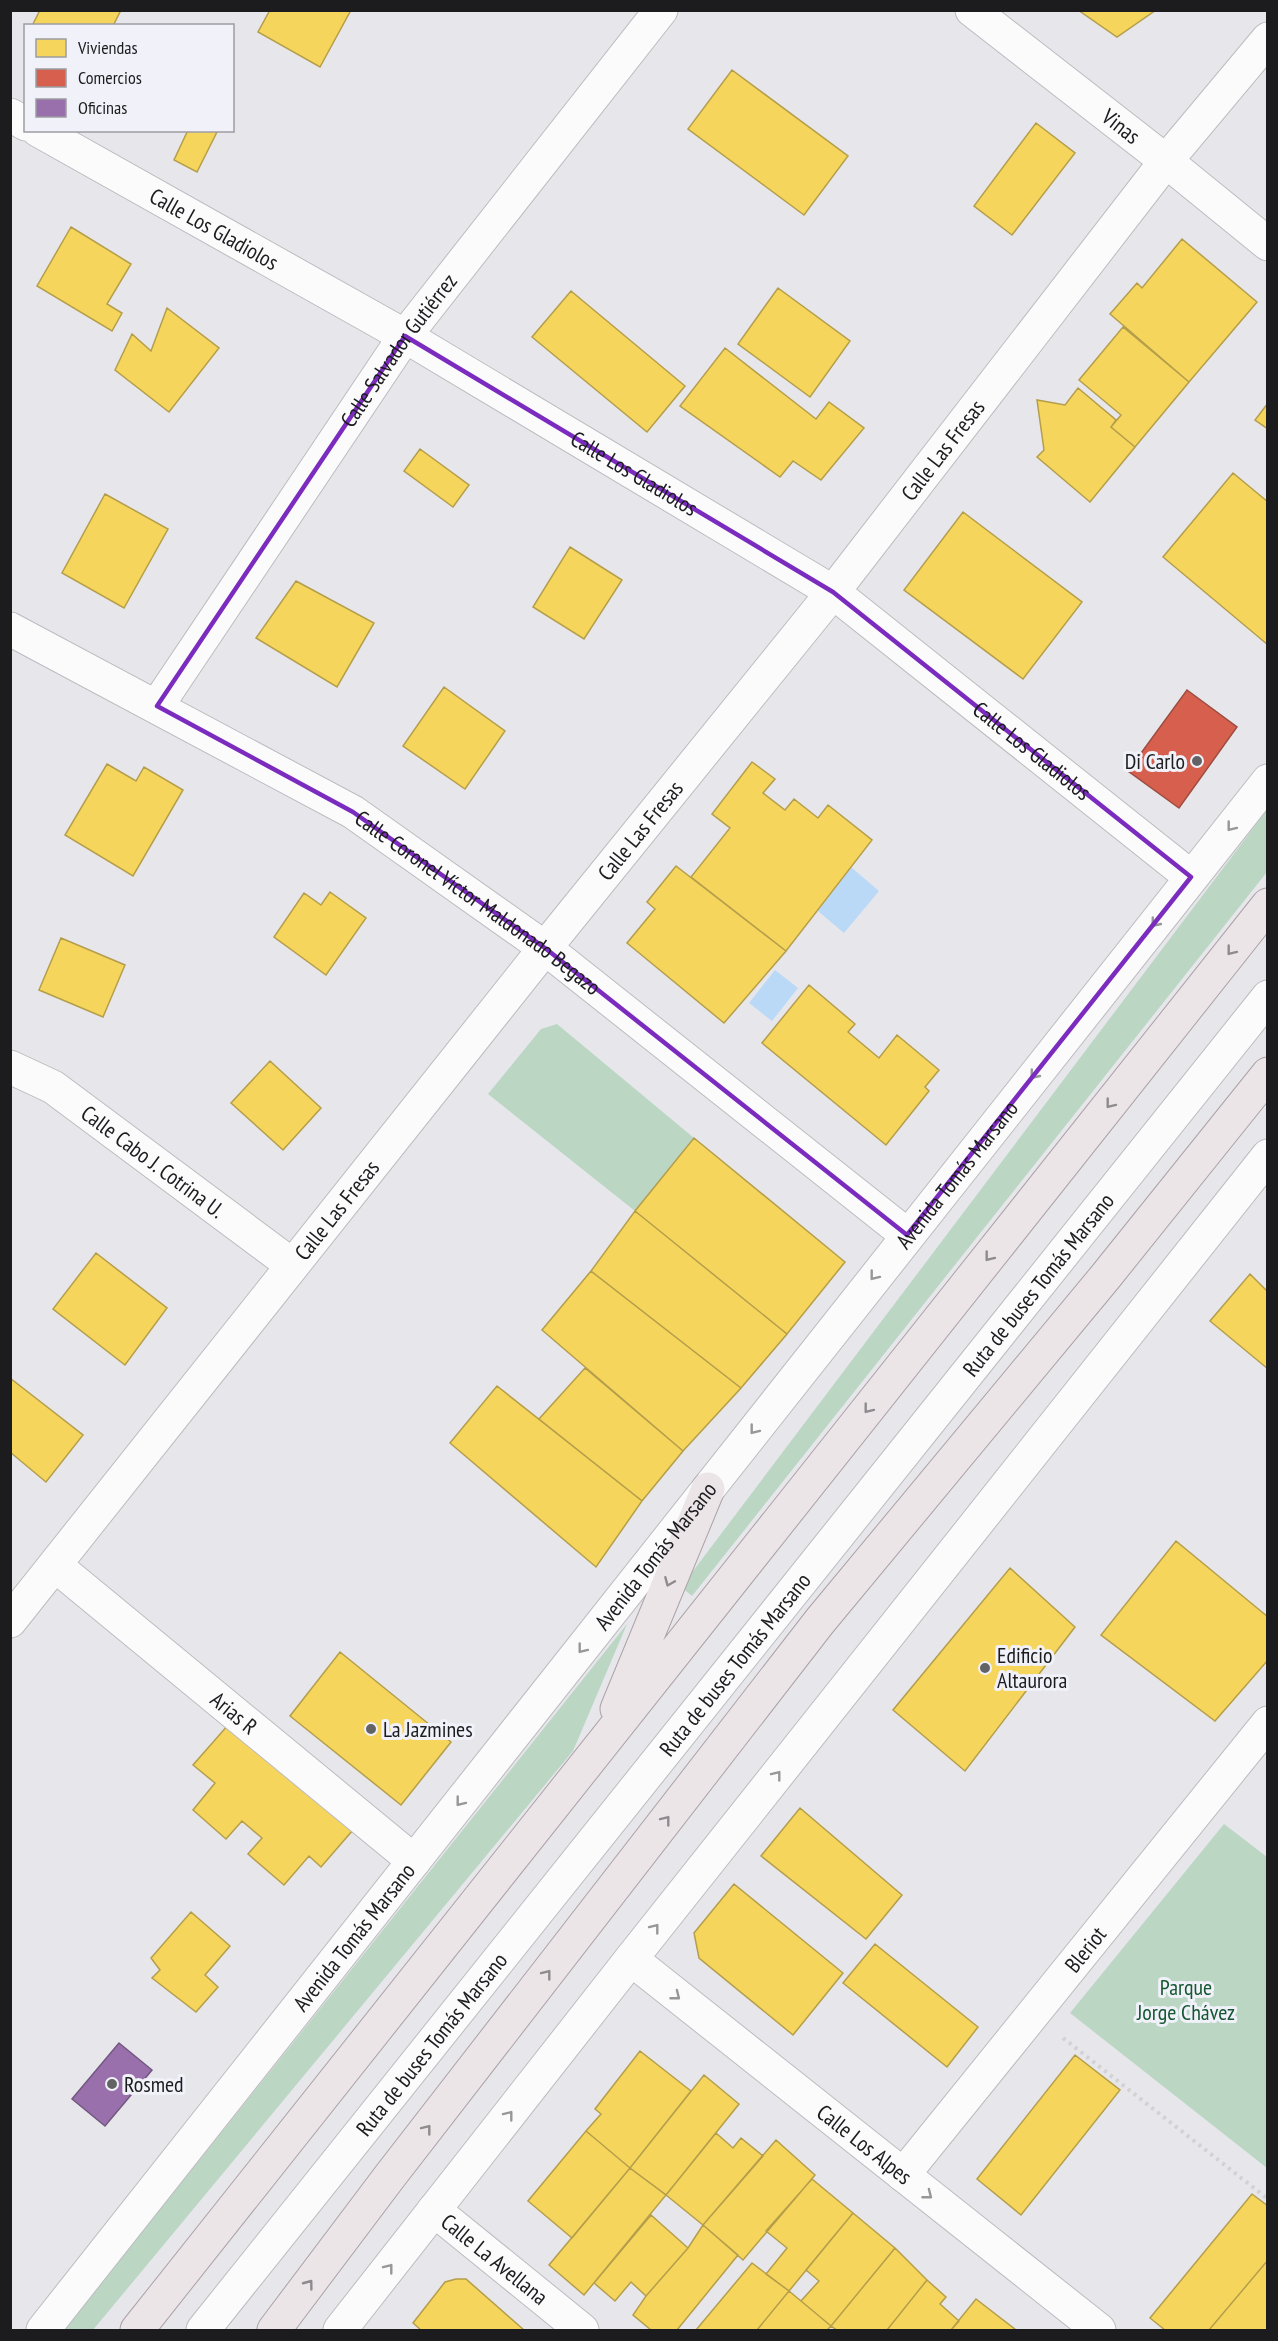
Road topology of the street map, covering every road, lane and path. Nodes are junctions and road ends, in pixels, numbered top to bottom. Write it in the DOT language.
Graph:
graph roads {
  1 [pos="661,10"];
  2 [pos="972,10"];
  3 [pos="1268,39"];
  4 [pos="10,115"];
  5 [pos="24,123"];
  6 [pos="42,132"];
  7 [pos="1166,161"];
  8 [pos="1268,244"];
  9 [pos="405,336"];
  10 [pos="833,592"];
  11 [pos="10,629"];
  12 [pos="157,706"];
  13 [pos="1268,781"];
  14 [pos="1191,877"];
  15 [pos="1268,905"];
  16 [pos="545,948"];
  17 [pos="1268,997"];
  18 [pos="10,1067"];
  19 [pos="1268,1074"];
  20 [pos="1268,1156"];
  21 [pos="907,1235"];
  22 [pos="292,1265"];
  23 [pos="708,1489"];
  24 [pos="56,1566"];
  25 [pos="10,1621"];
  26 [pos="1268,1723"];
  27 [pos="602,1744"];
  28 [pos="414,1861"];
  29 [pos="631,1959"];
  30 [pos="1033,2014"];
  31 [pos="903,2175"];
  32 [pos="1268,2199"];
  33 [pos="435,2210"];
  34 [pos="43,2331"];
  35 [pos="137,2331"];
  36 [pos="203,2331"];
  37 [pos="274,2331"];
  38 [pos="340,2331"];
  39 [pos="582,2331"];
  40 [pos="1099,2331"];
  1 -- 9 [label="street, Calle Salvador Gutiérrez"];
  2 -- 7 [label="street, Vinas"];
  3 -- 7 [label="street, Calle Las Fresas"];
  4 -- 5 [label="street"];
  6 -- 9 [label="street, Calle Los Gladiolos"];
  7 -- 8 [label="street, Vinas"];
  7 -- 10 [label="street, Calle Las Fresas"];
  9 -- 10 [label="street, Calle Los Gladiolos"];
  9 -- 12 [label="street, Calle Salvador Gutiérrez"];
  10 -- 14 [label="street, Calle Los Gladiolos"];
  10 -- 16 [label="street, Calle Las Fresas"];
  11 -- 12 [label="street, Calle Coronel Víctor Maldonado Begazo"];
  12 -- 16 [label="street, Calle Coronel Víctor Maldonado Begazo"];
  13 -- 14 [label="street, Avenida Tomás Marsano, one-way"];
  14 -- 21 [label="street, Avenida Tomás Marsano, one-way"];
  15 -- 27 [label="main road, one-way"];
  16 -- 21 [label="street, Calle Coronel Víctor Maldonado Begazo"];
  16 -- 22 [label="street, Calle Las Fresas"];
  17 -- 36 [label="street, Ruta de buses Tomás Marsano"];
  18 -- 22 [label="street, Calle Cabo J. Cotrina U."];
  37 -- 19 [label="main road, one-way"];
  29 -- 20 [label="street, one-way"];
  21 -- 23 [label="street, Avenida Tomás Marsano, one-way"];
  22 -- 24 [label="street, Calle Las Fresas"];
  23 -- 27 [label="main road, one-way"];
  23 -- 28 [label="street, Avenida Tomás Marsano, one-way"];
  24 -- 25 [label="street, Calle Las Fresas"];
  24 -- 28 [label="street, Arias R"];
  26 -- 30 [label="street, Bleriot"];
  27 -- 35 [label="main road"];
  28 -- 34 [label="street, Avenida Tomás Marsano"];
  29 -- 31 [label="street, Calle Los Alpes, one-way"];
  33 -- 29 [label="street, one-way"];
  30 -- 31 [label="street, Bleriot"];
  30 -- 32 [label="path"];
  31 -- 40 [label="street, Calle Los Alpes, one-way"];
  38 -- 33 [label="street, one-way"];
  33 -- 39 [label="street, Calle La Avellana"];
}
